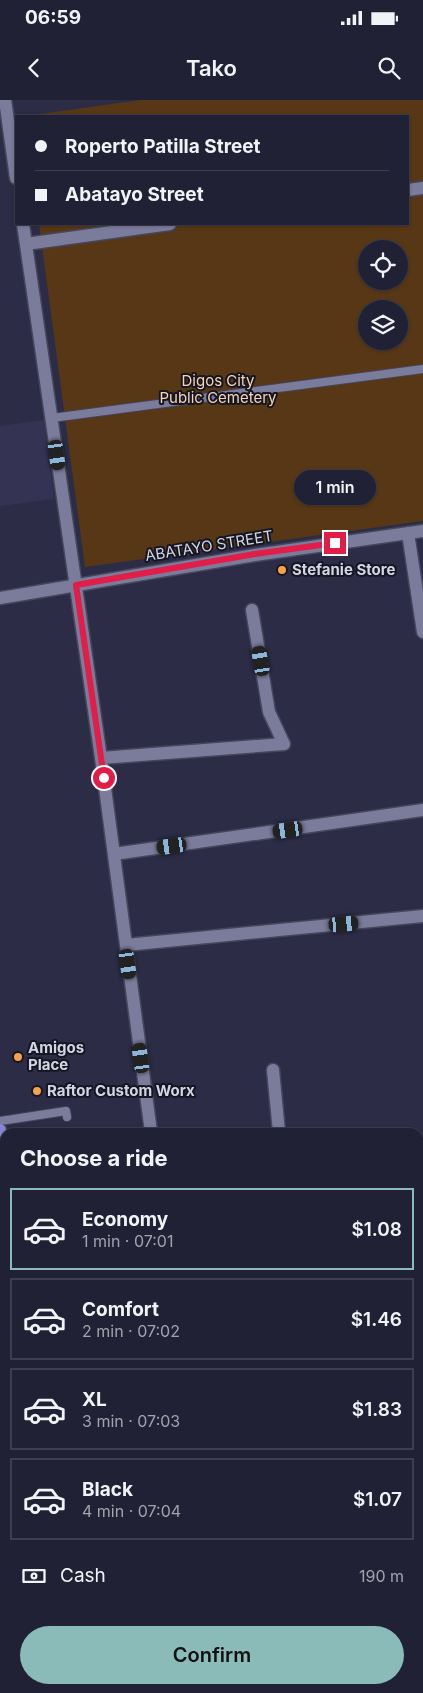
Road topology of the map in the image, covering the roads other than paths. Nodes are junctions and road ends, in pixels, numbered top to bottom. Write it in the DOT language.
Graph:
graph roads {
  1 [pos="5,100"];
  2 [pos="15,171"];
  3 [pos="423,188"];
  4 [pos="409,190"];
  5 [pos="23,225"];
  6 [pos="163,225"];
  7 [pos="26,244"];
  8 [pos="423,369"];
  9 [pos="52,418"];
  10 [pos="423,531"];
  11 [pos="408,533"];
  12 [pos="76,585"];
  13 [pos="0,598"];
  14 [pos="252,610"];
  15 [pos="423,632"];
  16 [pos="101,758"];
  17 [pos="423,810"];
  18 [pos="114,854"];
  19 [pos="423,916"];
  20 [pos="126,945"];
  21 [pos="273,1070"];
  22 [pos="67,1117"];
  23 [pos="0,1121"];
  24 [pos="150,1128"];
  25 [pos="279,1128"];
  1 -- 2 [label="street"];
  3 -- 4 [label="street"];
  5 -- 7 [label="street"];
  6 -- 7 [label="street"];
  7 -- 9 [label="street"];
  8 -- 9 [label="lane"];
  9 -- 12 [label="street"];
  10 -- 11 [label="street, ABATAYO STREET"];
  11 -- 12 [label="street, ABATAYO STREET"];
  11 -- 15 [label="street"];
  12 -- 13 [label="street, ABATAYO STREET"];
  12 -- 16 [label="street"];
  14 -- 16 [label="street"];
  16 -- 18 [label="street"];
  17 -- 18 [label="street"];
  18 -- 20 [label="street"];
  19 -- 20 [label="street"];
  20 -- 24 [label="street"];
  21 -- 25 [label="street"];
  22 -- 23 [label="lane"];
}
